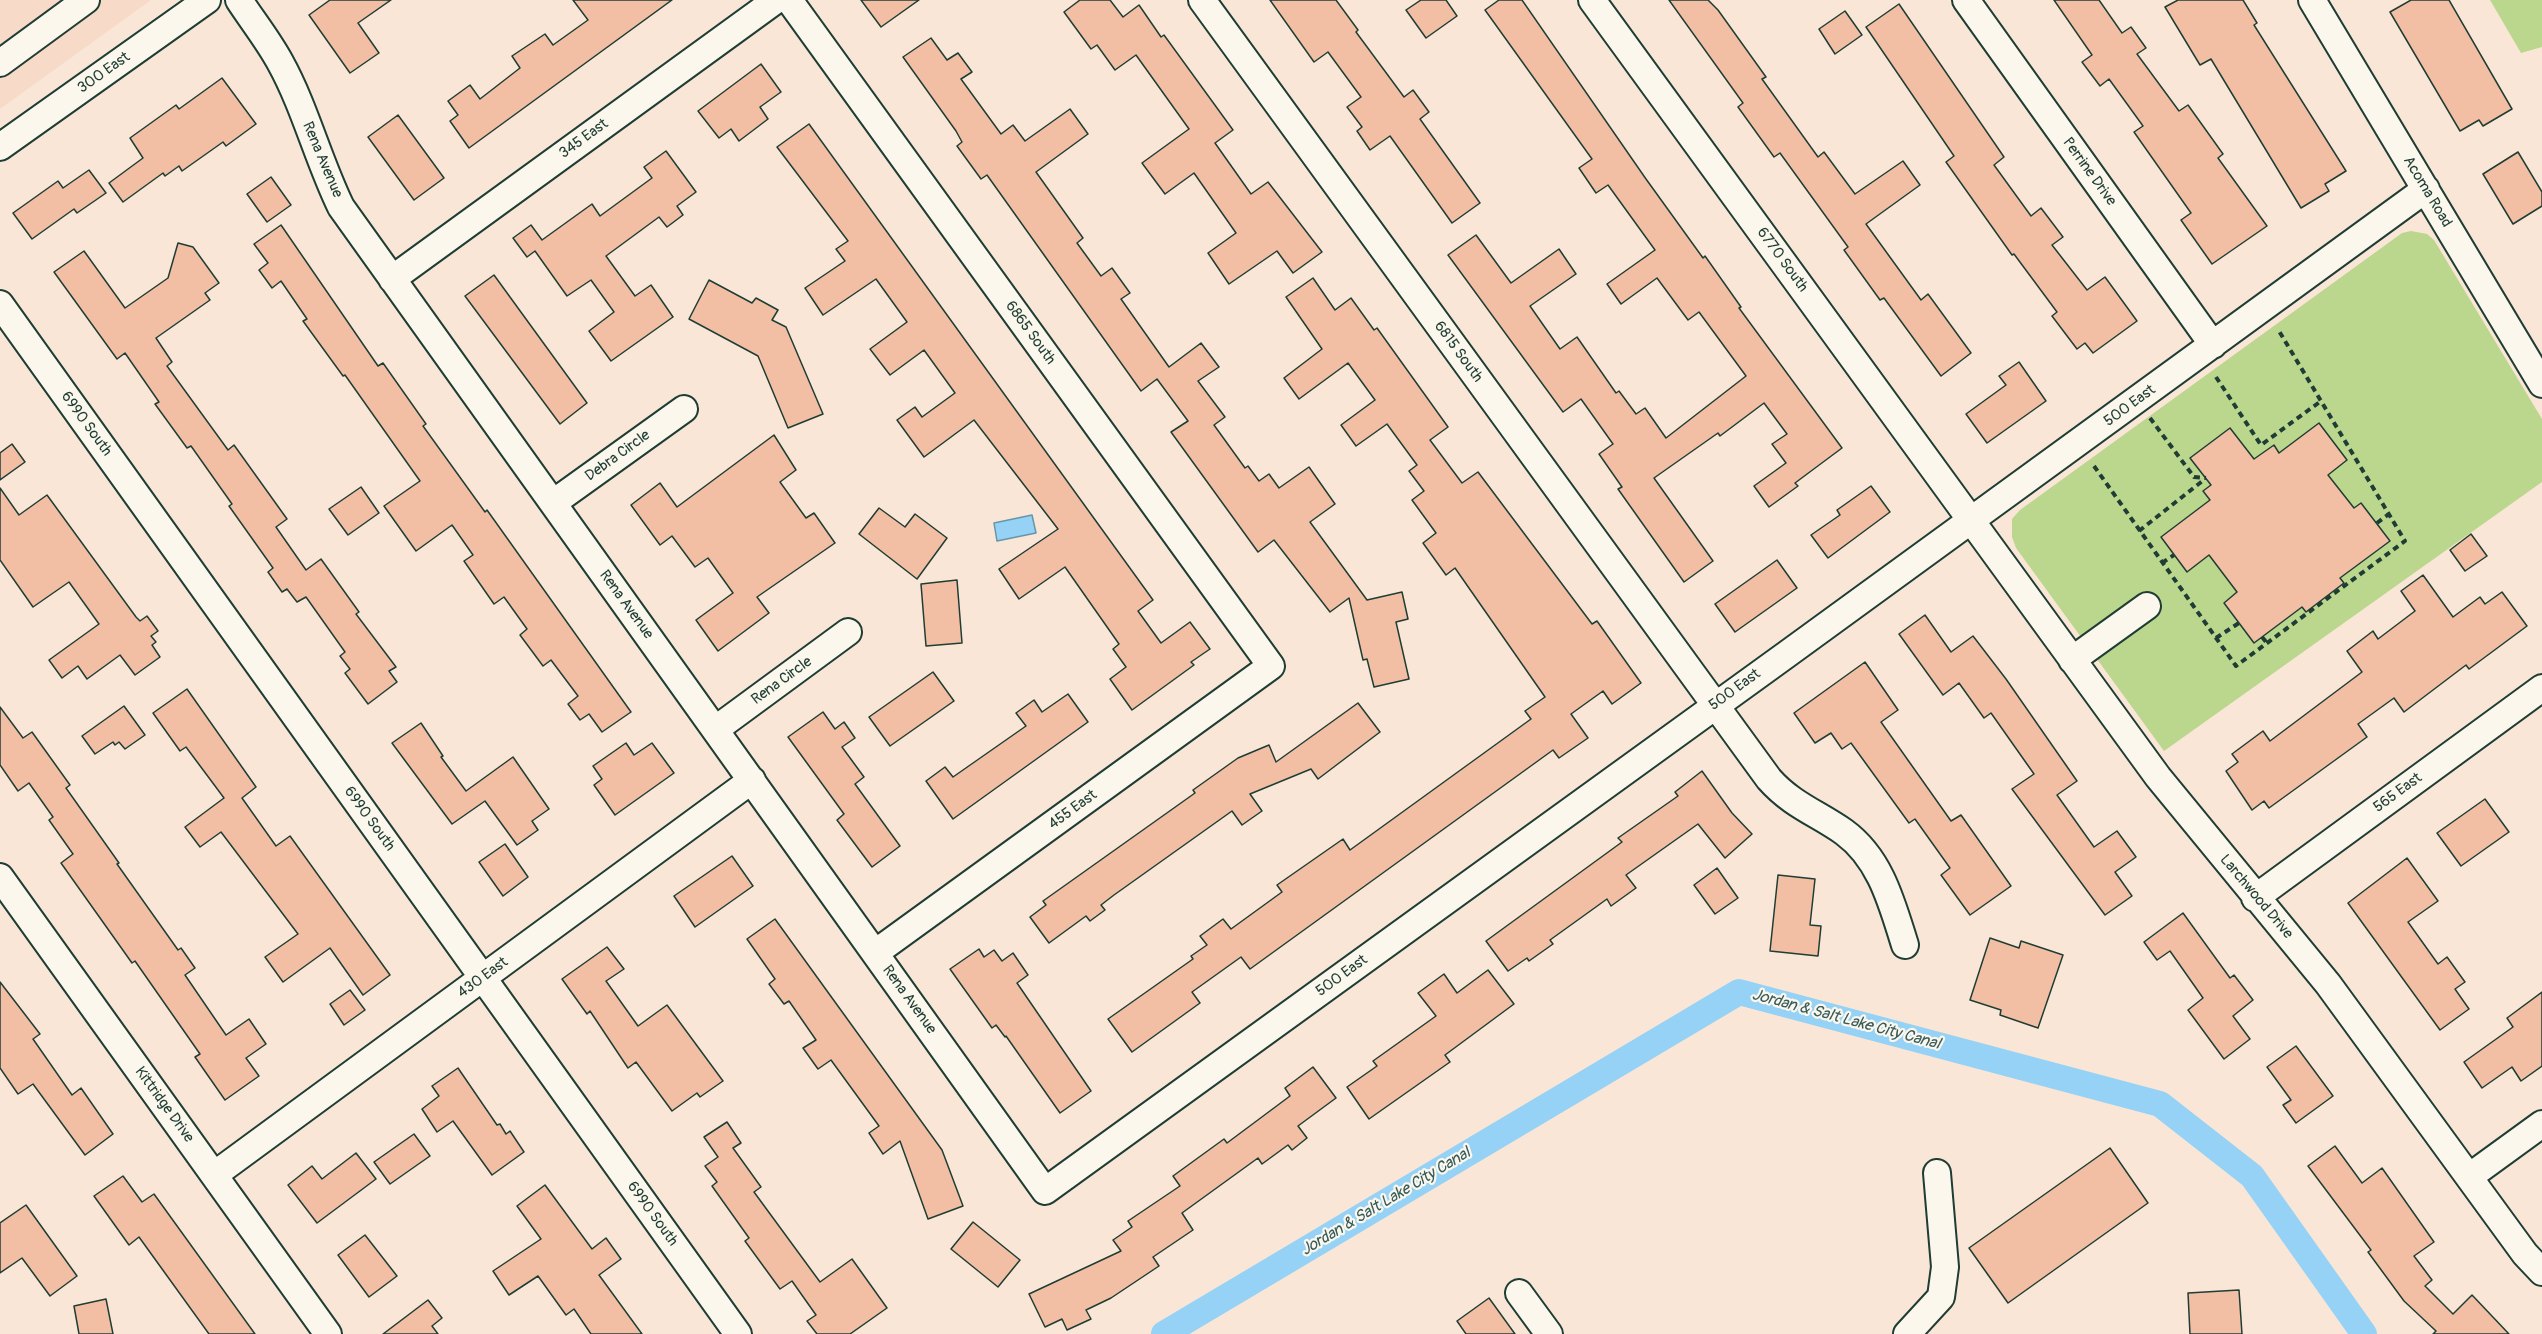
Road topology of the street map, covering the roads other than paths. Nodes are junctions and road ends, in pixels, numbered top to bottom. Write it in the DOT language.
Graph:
graph roads {
  1 [pos="86,0"];
  2 [pos="207,0"];
  3 [pos="239,0"];
  4 [pos="776,0"];
  5 [pos="789,0"];
  6 [pos="1202,0"];
  7 [pos="1592,0"];
  8 [pos="1966,0"];
  9 [pos="2312,0"];
  10 [pos="0,63"];
  11 [pos="0,147"];
  12 [pos="2426,189"];
  13 [pos="392,279"];
  14 [pos="0,304"];
  15 [pos="2213,345"];
  16 [pos="2542,384"];
  17 [pos="684,409"];
  18 [pos="553,503"];
  19 [pos="1971,521"];
  20 [pos="2147,606"];
  21 [pos="849,632"];
  22 [pos="2072,660"];
  23 [pos="1272,666"];
  24 [pos="2542,688"];
  25 [pos="1714,705"];
  26 [pos="716,729"];
  27 [pos="752,780"];
  28 [pos="0,877"];
  29 [pos="2254,898"];
  30 [pos="1905,945"];
  31 [pos="875,953"];
  32 [pos="483,978"];
  33 [pos="2542,1124"];
  34 [pos="1937,1173"];
  35 [pos="214,1175"];
  36 [pos="2469,1178"];
  37 [pos="1045,1191"];
  38 [pos="2542,1272"];
  39 [pos="1519,1293"];
  40 [pos="328,1334"];
  41 [pos="738,1334"];
  42 [pos="1549,1334"];
  43 [pos="1907,1334"];
  1 -- 10 [label="street"];
  2 -- 11 [label="street, 300 East"];
  3 -- 13 [label="street, Rena Avenue"];
  4 -- 13 [label="street, 345 East"];
  5 -- 23 [label="street, 6865 South"];
  6 -- 25 [label="street, 6815 South"];
  7 -- 19 [label="street, 6770 South"];
  8 -- 15 [label="street, Perrine Drive"];
  9 -- 12 [label="street, Acoma Road"];
  12 -- 15 [label="street, 500 East"];
  12 -- 16 [label="street, Acoma Road"];
  13 -- 18 [label="street, Rena Avenue"];
  14 -- 32 [label="street, 6990 South"];
  15 -- 19 [label="street, 500 East"];
  17 -- 18 [label="street, Debra Circle"];
  18 -- 26 [label="street, Rena Avenue"];
  19 -- 22 [label="street, Larchwood Drive"];
  19 -- 25 [label="street, 500 East"];
  20 -- 22 [label="street"];
  21 -- 26 [label="street, Rena Circle"];
  22 -- 29 [label="street, Larchwood Drive"];
  23 -- 31 [label="street, 455 East"];
  24 -- 29 [label="street, 565 East"];
  25 -- 30 [label="street, 6815 South"];
  25 -- 37 [label="street, 500 East"];
  26 -- 27 [label="street, Rena Avenue"];
  27 -- 31 [label="street, Rena Avenue"];
  27 -- 32 [label="street, 430 East"];
  28 -- 35 [label="street, Kittridge Drive"];
  29 -- 36 [label="street, Larchwood Drive"];
  31 -- 37 [label="street, Rena Avenue"];
  32 -- 35 [label="street, 430 East"];
  32 -- 41 [label="street, 6990 South"];
  33 -- 36 [label="street"];
  34 -- 43 [label="street"];
  35 -- 40 [label="street, Kittridge Drive"];
  36 -- 38 [label="street, Larchwood Drive"];
  39 -- 42 [label="street"];
}
